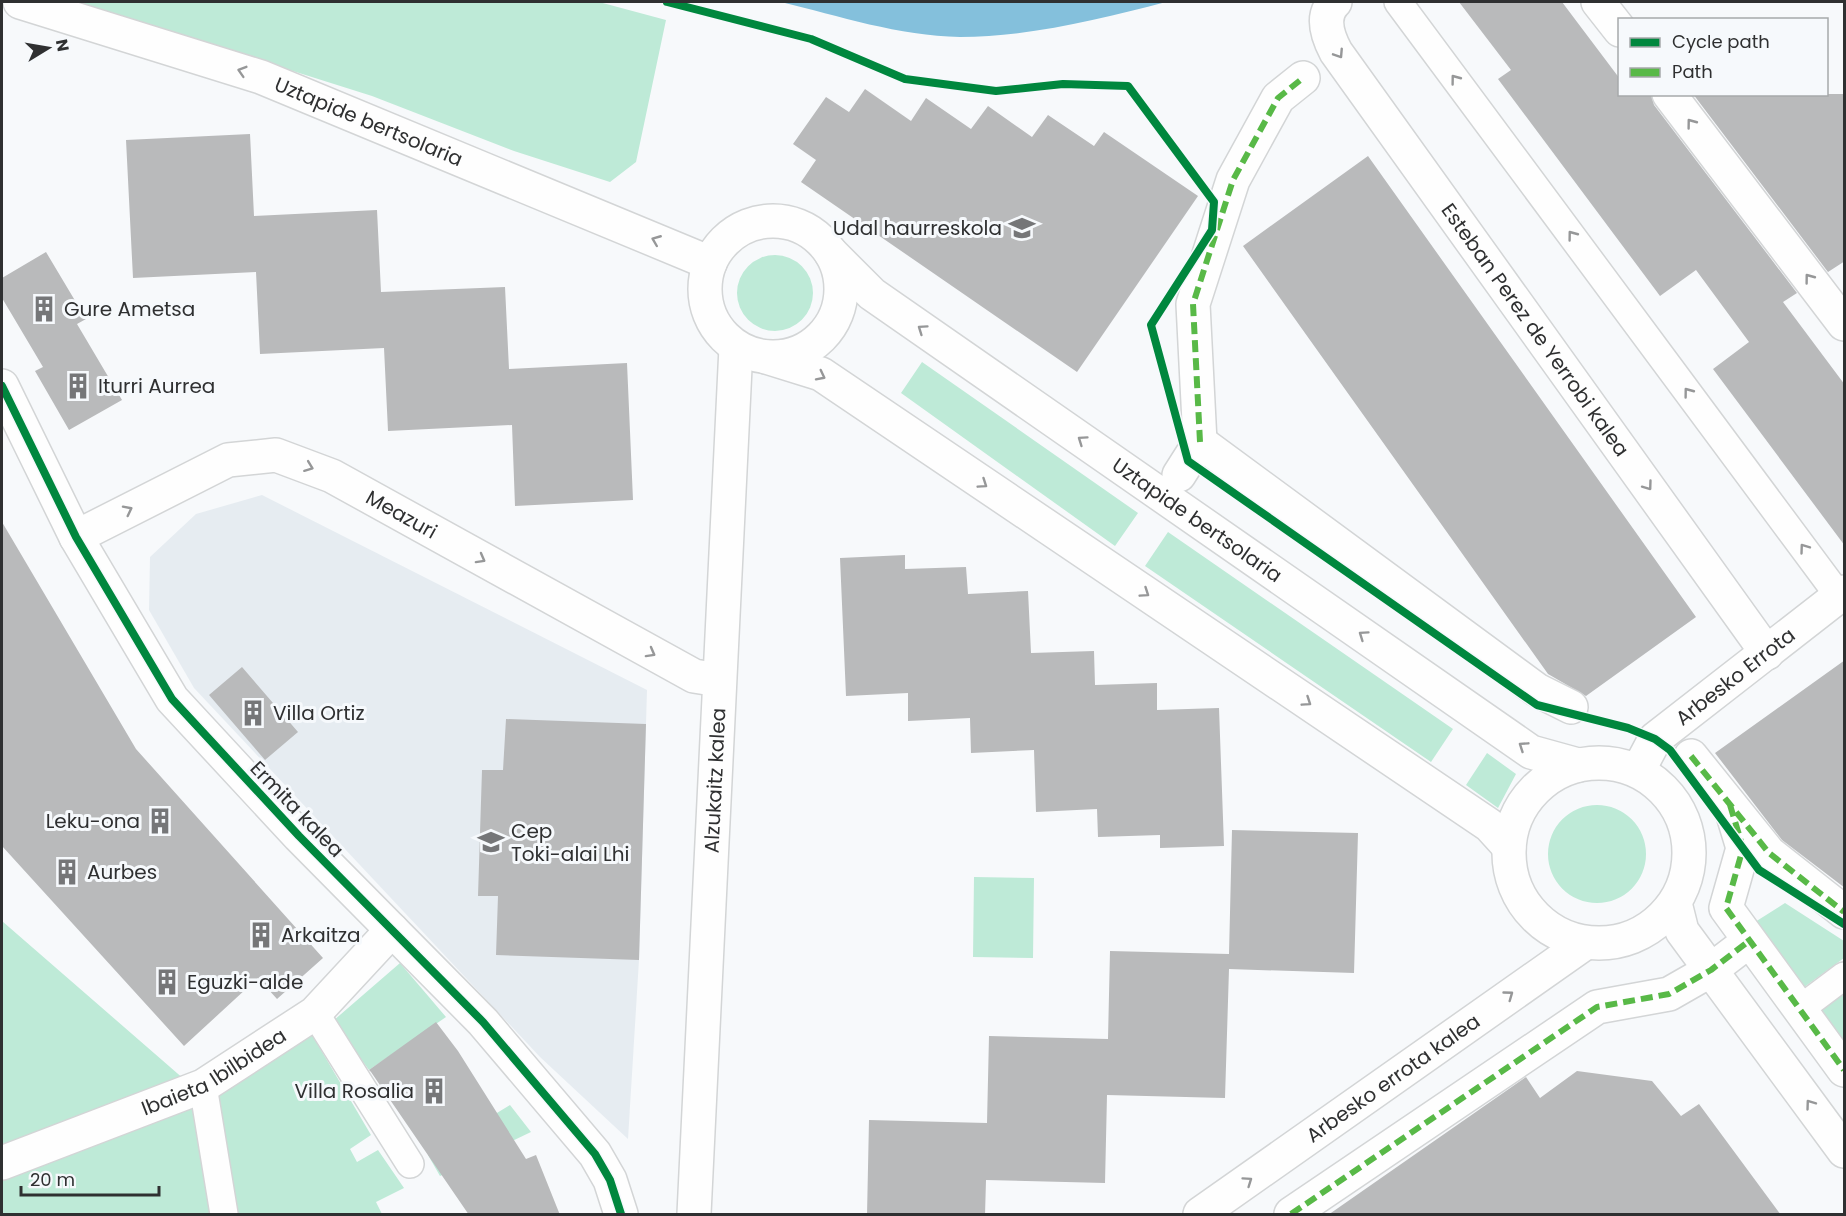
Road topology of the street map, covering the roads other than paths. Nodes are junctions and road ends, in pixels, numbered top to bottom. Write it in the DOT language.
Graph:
graph roads {
  1 [pos="20,2"];
  2 [pos="1335,2"];
  3 [pos="1398,2"];
  4 [pos="1598,2"];
  5 [pos="1618,27"];
  6 [pos="1303,78"];
  7 [pos="1671,96"];
  8 [pos="831,253"];
  9 [pos="710,263"];
  10 [pos="1845,324"];
  11 [pos="736,346"];
  12 [pos="766,357"];
  13 [pos="2,386"];
  14 [pos="1200,442"];
  15 [pos="1179,475"];
  16 [pos="76,537"];
  17 [pos="1842,594"];
  18 [pos="1767,653"];
  19 [pos="719,680"];
  20 [pos="1571,707"];
  21 [pos="1691,756"];
  22 [pos="1578,765"];
  23 [pos="1638,771"];
  24 [pos="1730,805"];
  25 [pos="1509,847"];
  26 [pos="1675,903"];
  27 [pos="1845,912"];
  28 [pos="392,930"];
  29 [pos="1749,941"];
  30 [pos="1585,943"];
  31 [pos="1711,970"];
  32 [pos="1845,976"];
  33 [pos="1800,1009"];
  34 [pos="315,1013"];
  35 [pos="1845,1070"];
  36 [pos="203,1086"];
  37 [pos="1845,1151"];
  38 [pos="2,1163"];
  39 [pos="410,1164"];
  40 [pos="224,1215"];
  41 [pos="621,1215"];
  42 [pos="693,1215"];
  43 [pos="1200,1215"];
  44 [pos="1291,1215"];
  9 -- 1 [label="street, Uztapide bertsolaria, one-way"];
  2 -- 18 [label="street, Esteban Perez de Yerrobi kalea, one-way"];
  17 -- 3 [label="lane, one-way"];
  4 -- 5 [label="street"];
  6 -- 14 [label="street"];
  10 -- 7 [label="street, one-way"];
  8 -- 9 [label="street"];
  8 -- 12 [label="street"];
  22 -- 8 [label="street, Uztapide bertsolaria, one-way"];
  9 -- 11 [label="street"];
  11 -- 12 [label="street"];
  11 -- 19 [label="street, Alzukaitz kalea"];
  12 -- 25 [label="street, one-way"];
  13 -- 16 [label="street, Ermita kalea"];
  14 -- 15 [label="street"];
  14 -- 20 [label="street"];
  16 -- 19 [label="street, Meazuri, one-way"];
  16 -- 28 [label="street, Ermita kalea"];
  17 -- 18 [label="street, Arbesko Errota"];
  18 -- 23 [label="street, Arbesko Errota"];
  19 -- 42 [label="street, Alzukaitz kalea"];
  21 -- 24 [label="street"];
  22 -- 23 [label="street"];
  22 -- 25 [label="street"];
  23 -- 26 [label="street"];
  24 -- 27 [label="street"];
  24 -- 29 [label="street"];
  25 -- 30 [label="street"];
  26 -- 30 [label="street"];
  26 -- 31 [label="street"];
  28 -- 34 [label="street, Ibaieta Ibilbidea"];
  28 -- 41 [label="street, Ermita kalea"];
  29 -- 31 [label="street"];
  29 -- 33 [label="street"];
  43 -- 30 [label="street, Arbesko errota kalea, one-way"];
  37 -- 31 [label="street, one-way"];
  31 -- 44 [label="street"];
  32 -- 33 [label="lane"];
  33 -- 35 [label="street"];
  34 -- 36 [label="street, Ibaieta Ibilbidea"];
  34 -- 39 [label="lane"];
  36 -- 38 [label="street, Ibaieta Ibilbidea"];
  36 -- 40 [label="lane"];
}
